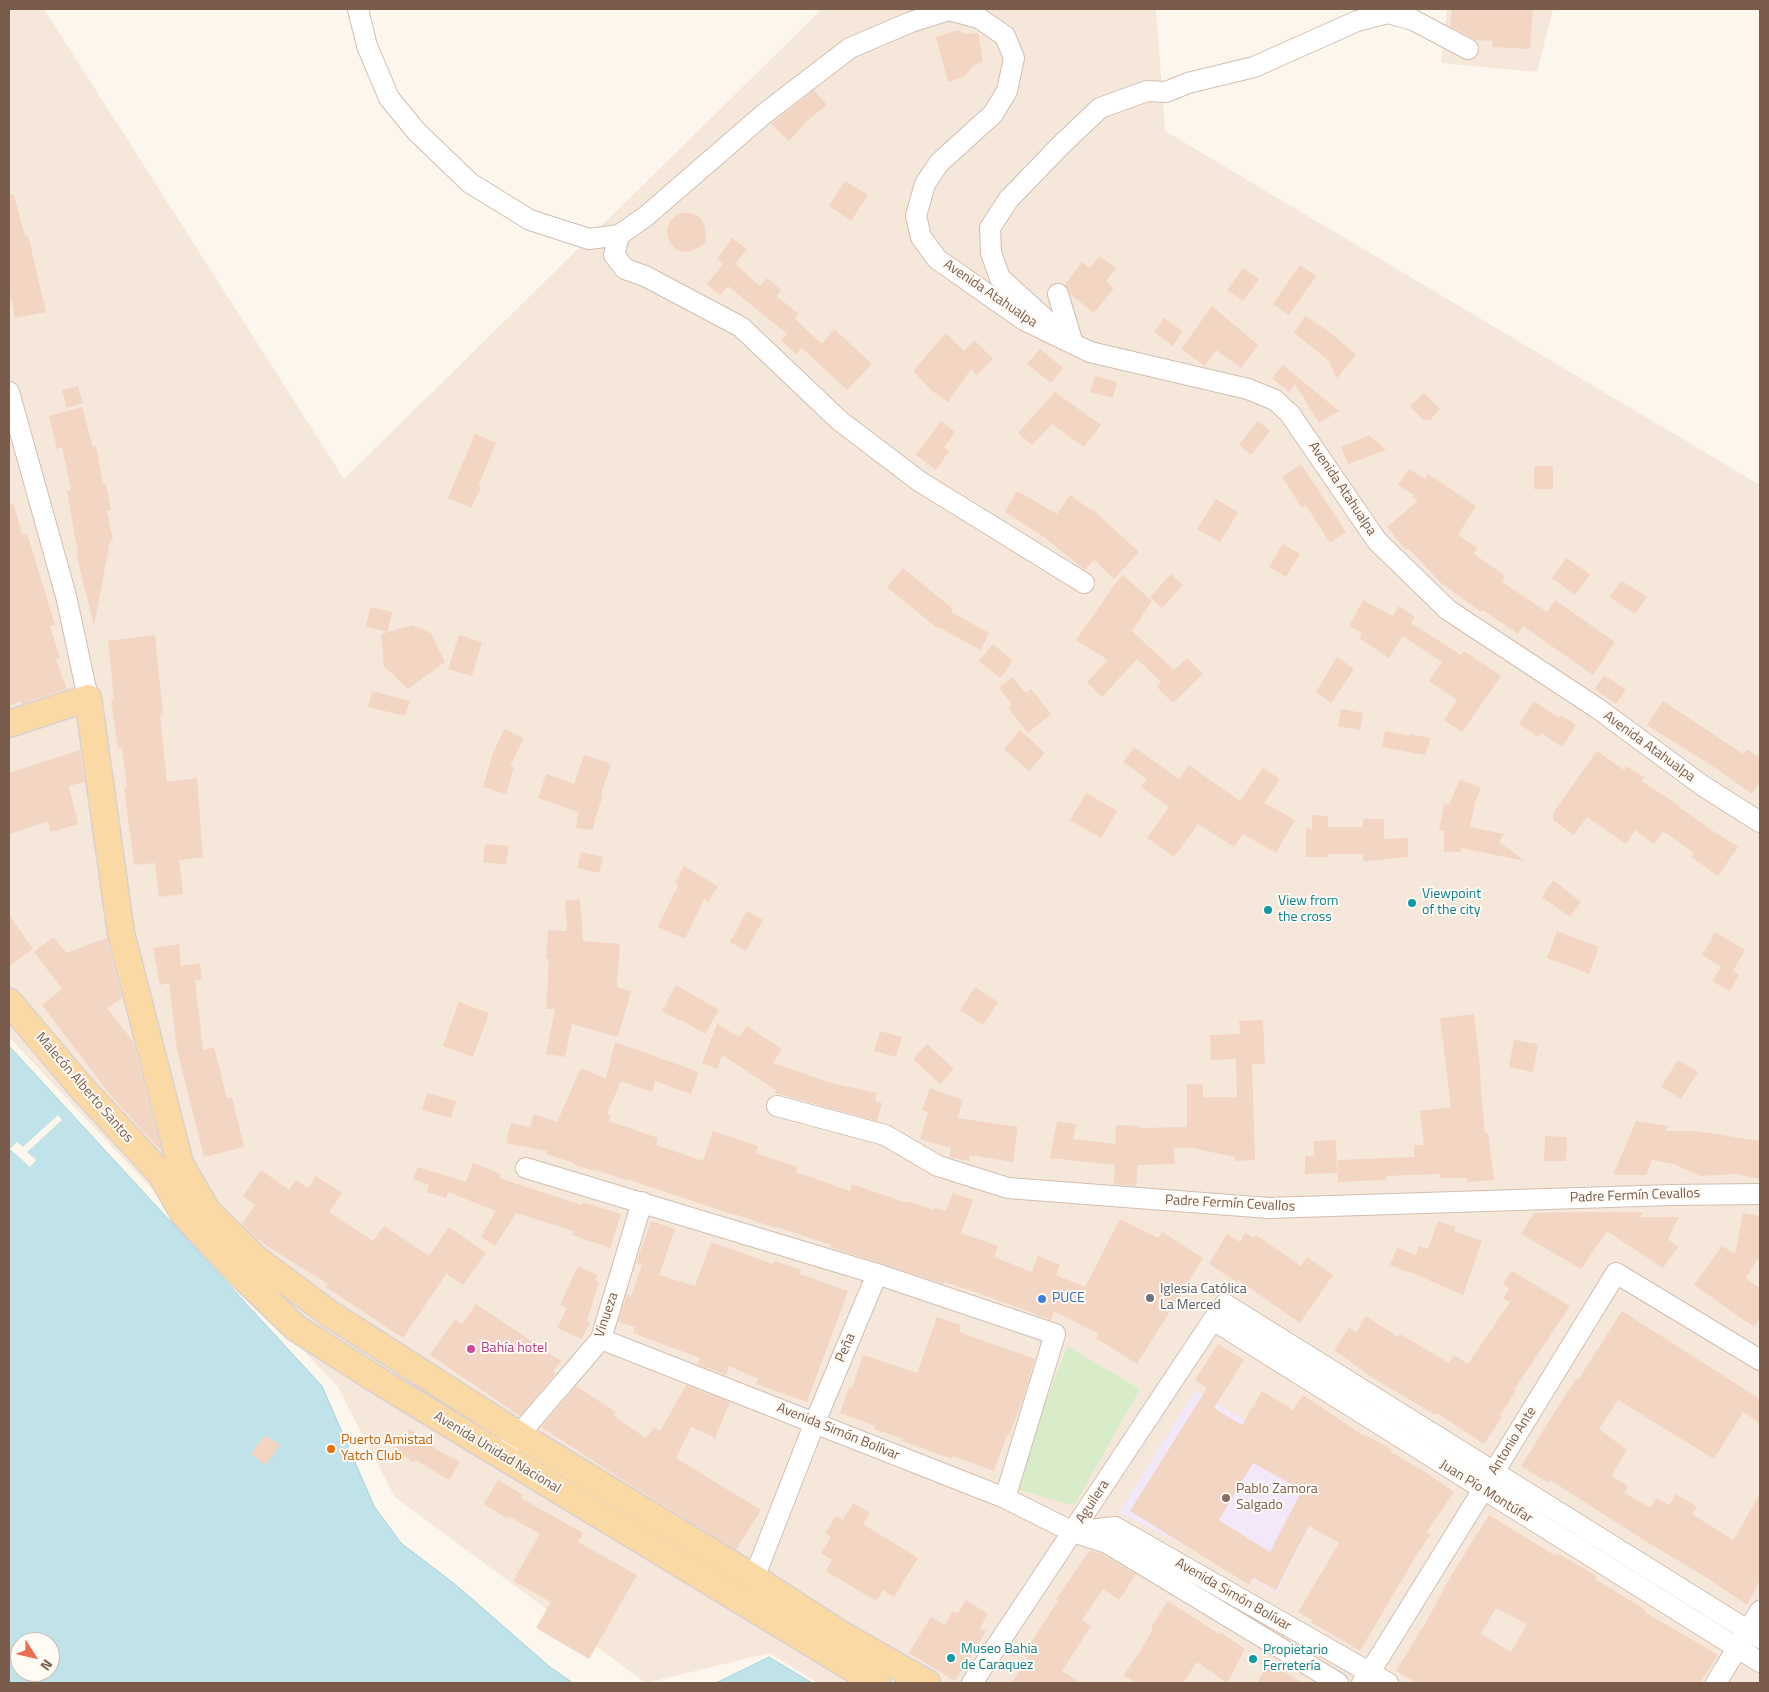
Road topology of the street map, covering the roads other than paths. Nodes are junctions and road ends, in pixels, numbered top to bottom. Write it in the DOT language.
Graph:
graph roads {
  1 [pos="358,9"];
  2 [pos="1468,49"];
  3 [pos="620,235"];
  4 [pos="1058,294"];
  5 [pos="1073,344"];
  6 [pos="9,392"];
  7 [pos="1084,584"];
  8 [pos="88,698"];
  9 [pos="9,724"];
  10 [pos="1760,822"];
  11 [pos="9,1002"];
  12 [pos="777,1106"];
  13 [pos="526,1168"];
  14 [pos="170,1169"];
  15 [pos="1760,1194"];
  16 [pos="642,1202"];
  17 [pos="877,1274"];
  18 [pos="1226,1304"];
  19 [pos="1213,1320"];
  20 [pos="601,1339"];
  21 [pos="1760,1360"];
  22 [pos="815,1422"];
  23 [pos="519,1435"];
  24 [pos="499,1455"];
  25 [pos="1494,1472"];
  26 [pos="1483,1489"];
  27 [pos="1004,1498"];
  28 [pos="1073,1532"];
  29 [pos="754,1578"];
  30 [pos="1760,1611"];
  31 [pos="1754,1634"];
  32 [pos="1737,1649"];
  33 [pos="1760,1662"];
  34 [pos="1365,1678"];
  35 [pos="877,1683"];
  36 [pos="927,1683"];
  37 [pos="972,1683"];
  38 [pos="1338,1683"];
  39 [pos="1388,1683"];
  40 [pos="1716,1683"];
  1 -- 3 [label="street, Avenida Atahualpa"];
  2 -- 5 [label="street"];
  3 -- 5 [label="street, Avenida Atahualpa"];
  3 -- 7 [label="street"];
  4 -- 5 [label="street"];
  5 -- 10 [label="street, Avenida Atahualpa"];
  6 -- 8 [label="street"];
  8 -- 9 [label="main road"];
  8 -- 14 [label="main road"];
  11 -- 14 [label="main road, Malecón Alberto Santos"];
  12 -- 15 [label="street, Padre Fermín Cevallos"];
  13 -- 16 [label="street"];
  14 -- 23 [label="main road"];
  14 -- 24 [label="main road, Avenida Unidad Nacional"];
  16 -- 17 [label="street"];
  16 -- 20 [label="street, Vinueza"];
  17 -- 22 [label="street, Peña"];
  17 -- 27 [label="street"];
  18 -- 19 [label="street, Aguilera"];
  18 -- 25 [label="street, Juan Pío Montúfar"];
  19 -- 26 [label="street, Juan Pío Montúfar"];
  19 -- 28 [label="street, Aguilera"];
  20 -- 22 [label="street, Avenida Simón Bolívar"];
  20 -- 23 [label="street, Vinueza"];
  21 -- 25 [label="street, Antonio Ante"];
  22 -- 27 [label="street, Avenida Simón Bolívar"];
  22 -- 29 [label="street, Peña"];
  23 -- 24 [label="street, Vinueza"];
  23 -- 29 [label="main road"];
  24 -- 35 [label="main road, Avenida Unidad Nacional"];
  25 -- 26 [label="street, Antonio Ante"];
  25 -- 31 [label="street, Juan Pío Montúfar"];
  26 -- 32 [label="street, Juan Pío Montúfar"];
  26 -- 34 [label="street, Antonio Ante"];
  27 -- 28 [label="street, Avenida Simón Bolívar"];
  28 -- 34 [label="street, Avenida Simón Bolívar"];
  28 -- 37 [label="street, Aguilera"];
  28 -- 38 [label="street, Avenida Simón Bolívar"];
  29 -- 36 [label="main road"];
  30 -- 31 [label="street"];
  31 -- 32 [label="street"];
  32 -- 33 [label="street, Juan Pío Montúfar"];
  32 -- 40 [label="street"];
  34 -- 39 [label="street, Avenida Simón Bolívar"];
}
